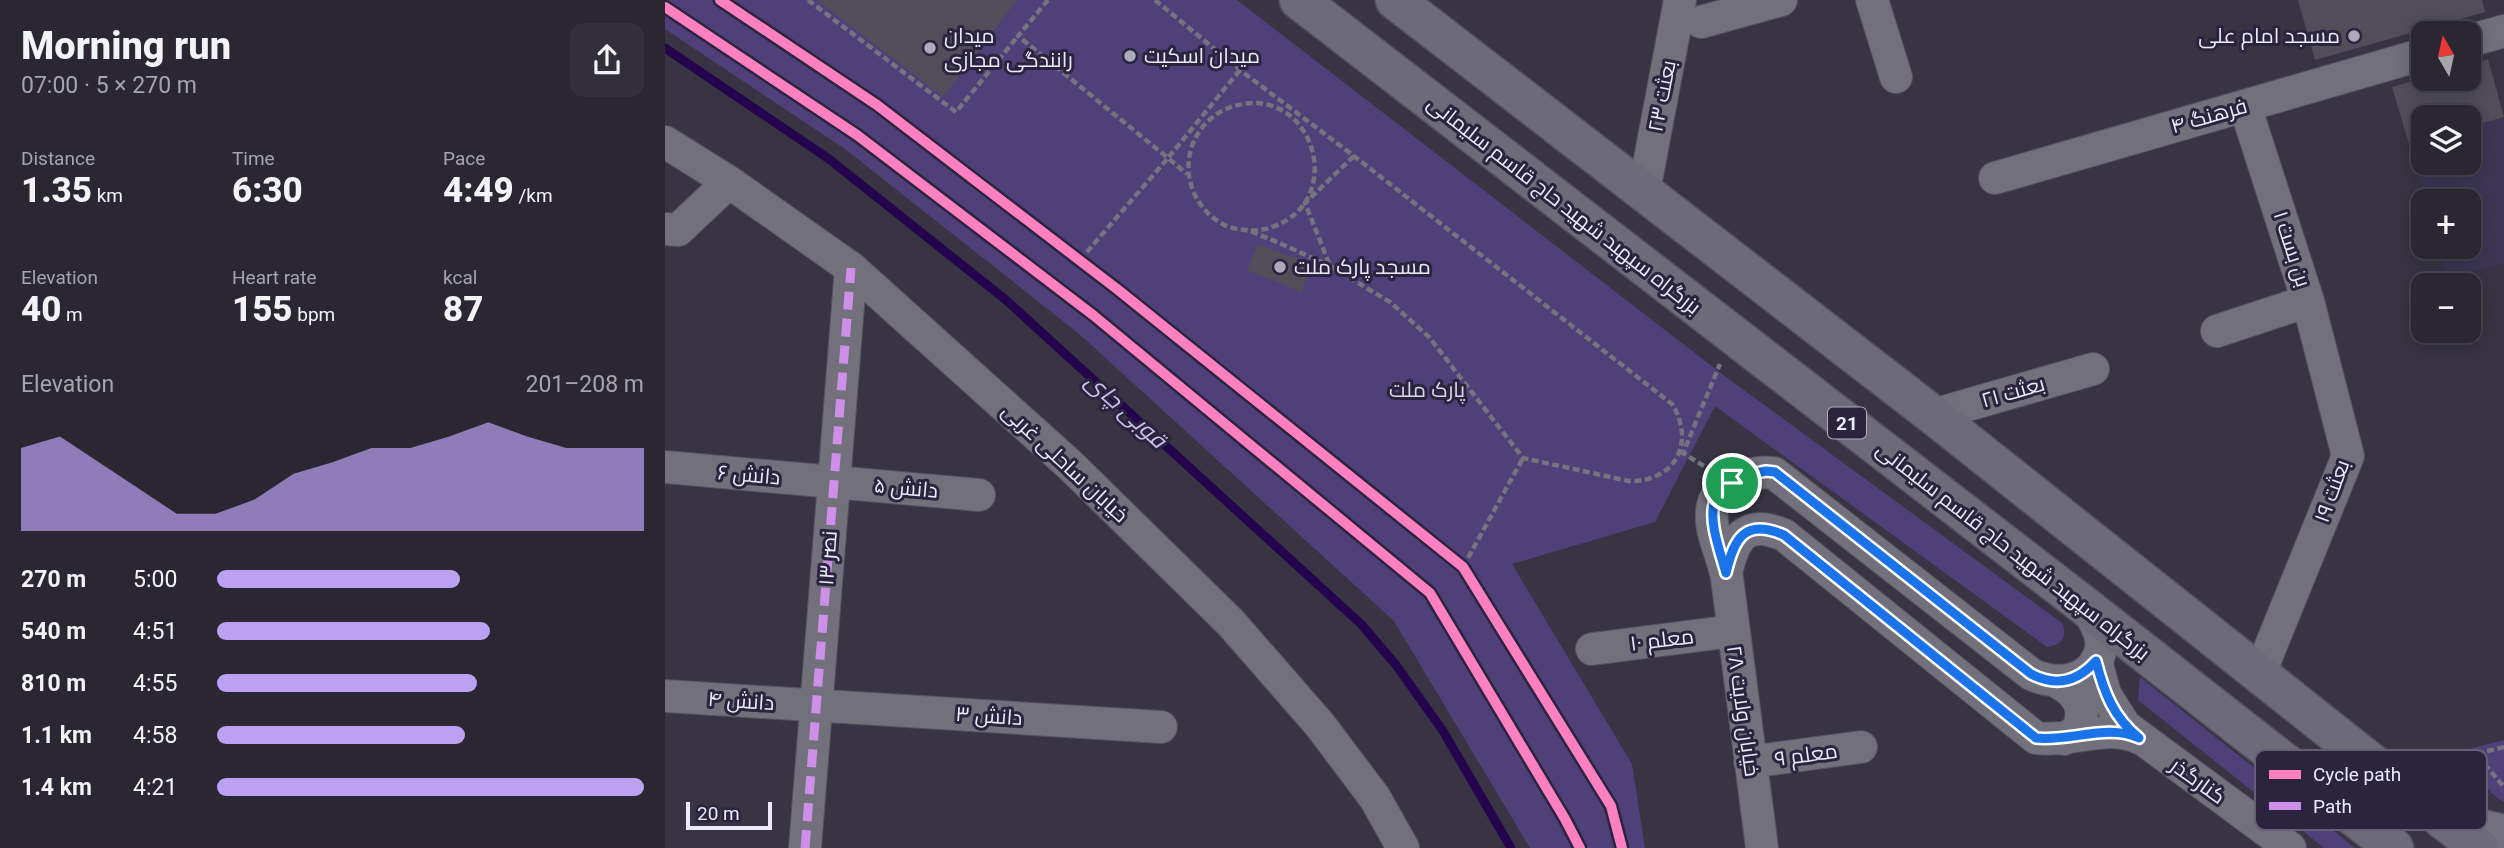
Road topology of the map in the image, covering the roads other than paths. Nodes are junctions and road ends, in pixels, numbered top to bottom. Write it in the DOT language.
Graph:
graph roads {
  1 [pos="1299,0"];
  2 [pos="1395,0"];
  3 [pos="1781,0"];
  4 [pos="1872,0"];
  5 [pos="1690,11"];
  6 [pos="2504,31"];
  7 [pos="2481,38"];
  8 [pos="2411,58"];
  9 [pos="1896,77"];
  10 [pos="2245,106"];
  11 [pos="665,142"];
  12 [pos="1995,178"];
  13 [pos="729,182"];
  14 [pos="1644,191"];
  15 [pos="665,229"];
  16 [pos="851,268"];
  17 [pos="2308,301"];
  18 [pos="2217,331"];
  19 [pos="2093,369"];
  20 [pos="1933,415"];
  21 [pos="665,467"];
  22 [pos="834,482"];
  23 [pos="979,495"];
  24 [pos="1726,573"];
  25 [pos="2086,607"];
  26 [pos="1733,631"];
  27 [pos="1592,649"];
  28 [pos="2096,661"];
  29 [pos="2259,675"];
  30 [pos="2059,682"];
  31 [pos="665,696"];
  32 [pos="816,705"];
  33 [pos="1161,727"];
  34 [pos="2064,738"];
  35 [pos="2139,738"];
  36 [pos="1861,747"];
  37 [pos="2269,750"];
  38 [pos="2354,750"];
  39 [pos="1750,762"];
  40 [pos="2255,823"];
  41 [pos="2265,830"];
  42 [pos="2371,830"];
  43 [pos="2455,830"];
  44 [pos="2486,830"];
  45 [pos="2504,834"];
  46 [pos="805,848"];
  47 [pos="1403,848"];
  48 [pos="1762,848"];
  49 [pos="2290,848"];
  50 [pos="2394,848"];
  51 [pos="2479,848"];
  1 -- 25 [label="highway, بزرگراه سپهبد شهید حاج قاسم سلیمانی / 21"];
  2 -- 14 [label="highway"];
  3 -- 5 [label="street"];
  4 -- 9 [label="street"];
  5 -- 14 [label="street, بعثت ۲۳"];
  6 -- 7 [label="street"];
  8 -- 10 [label="street, فرهنگ ۴"];
  10 -- 12 [label="street, فرهنگ ۴"];
  10 -- 17 [label="street, بن بست ۱"];
  11 -- 13 [label="street, خیابان ساحلی غربی"];
  13 -- 15 [label="street"];
  13 -- 16 [label="street, خیابان ساحلی غربی"];
  14 -- 20 [label="highway"];
  16 -- 22 [label="street, نصر ۱۳"];
  16 -- 47 [label="street, خیابان ساحلی غربی"];
  17 -- 18 [label="street, بن بست ۱"];
  17 -- 29 [label="street, بعثت ۱۹"];
  19 -- 20 [label="street, بعثت ۲۱"];
  20 -- 29 [label="highway"];
  21 -- 22 [label="street, دانش ۶"];
  22 -- 23 [label="street, دانش ۵"];
  22 -- 32 [label="street, نصر ۱۳"];
  24 -- 26 [label="street, خیابان ولایت ۲۸"];
  24 -- 30 [label="street, خیابان ولایت ۲۸"];
  24 -- 34 [label="street"];
  25 -- 28 [label="street, کنارگذر"];
  25 -- 37 [label="highway, بزرگراه سپهبد شهید حاج قاسم سلیمانی / 21"];
  26 -- 27 [label="street, معلم ۱۰"];
  26 -- 39 [label="street, خیابان ولایت ۲۸"];
  28 -- 30 [label="street"];
  28 -- 35 [label="street, کنارگذر"];
  29 -- 38 [label="highway"];
  30 -- 34 [label="street"];
  31 -- 32 [label="street, دانش ۴"];
  32 -- 33 [label="street, دانش ۳"];
  32 -- 46 [label="street, نصر ۱۳"];
  34 -- 35 [label="street"];
  35 -- 40 [label="street, کنارگذر"];
  36 -- 39 [label="street, معلم ۹"];
  39 -- 48 [label="street, خیابان ولایت ۲۸"];
  41 -- 49 [label="street, کنارگذر"];
  42 -- 50 [label="highway, بزرگراه سپهبد شهید حاج قاسم سلیمانی / 21"];
  43 -- 51 [label="highway"];
  44 -- 45 [label="main road"];
}
